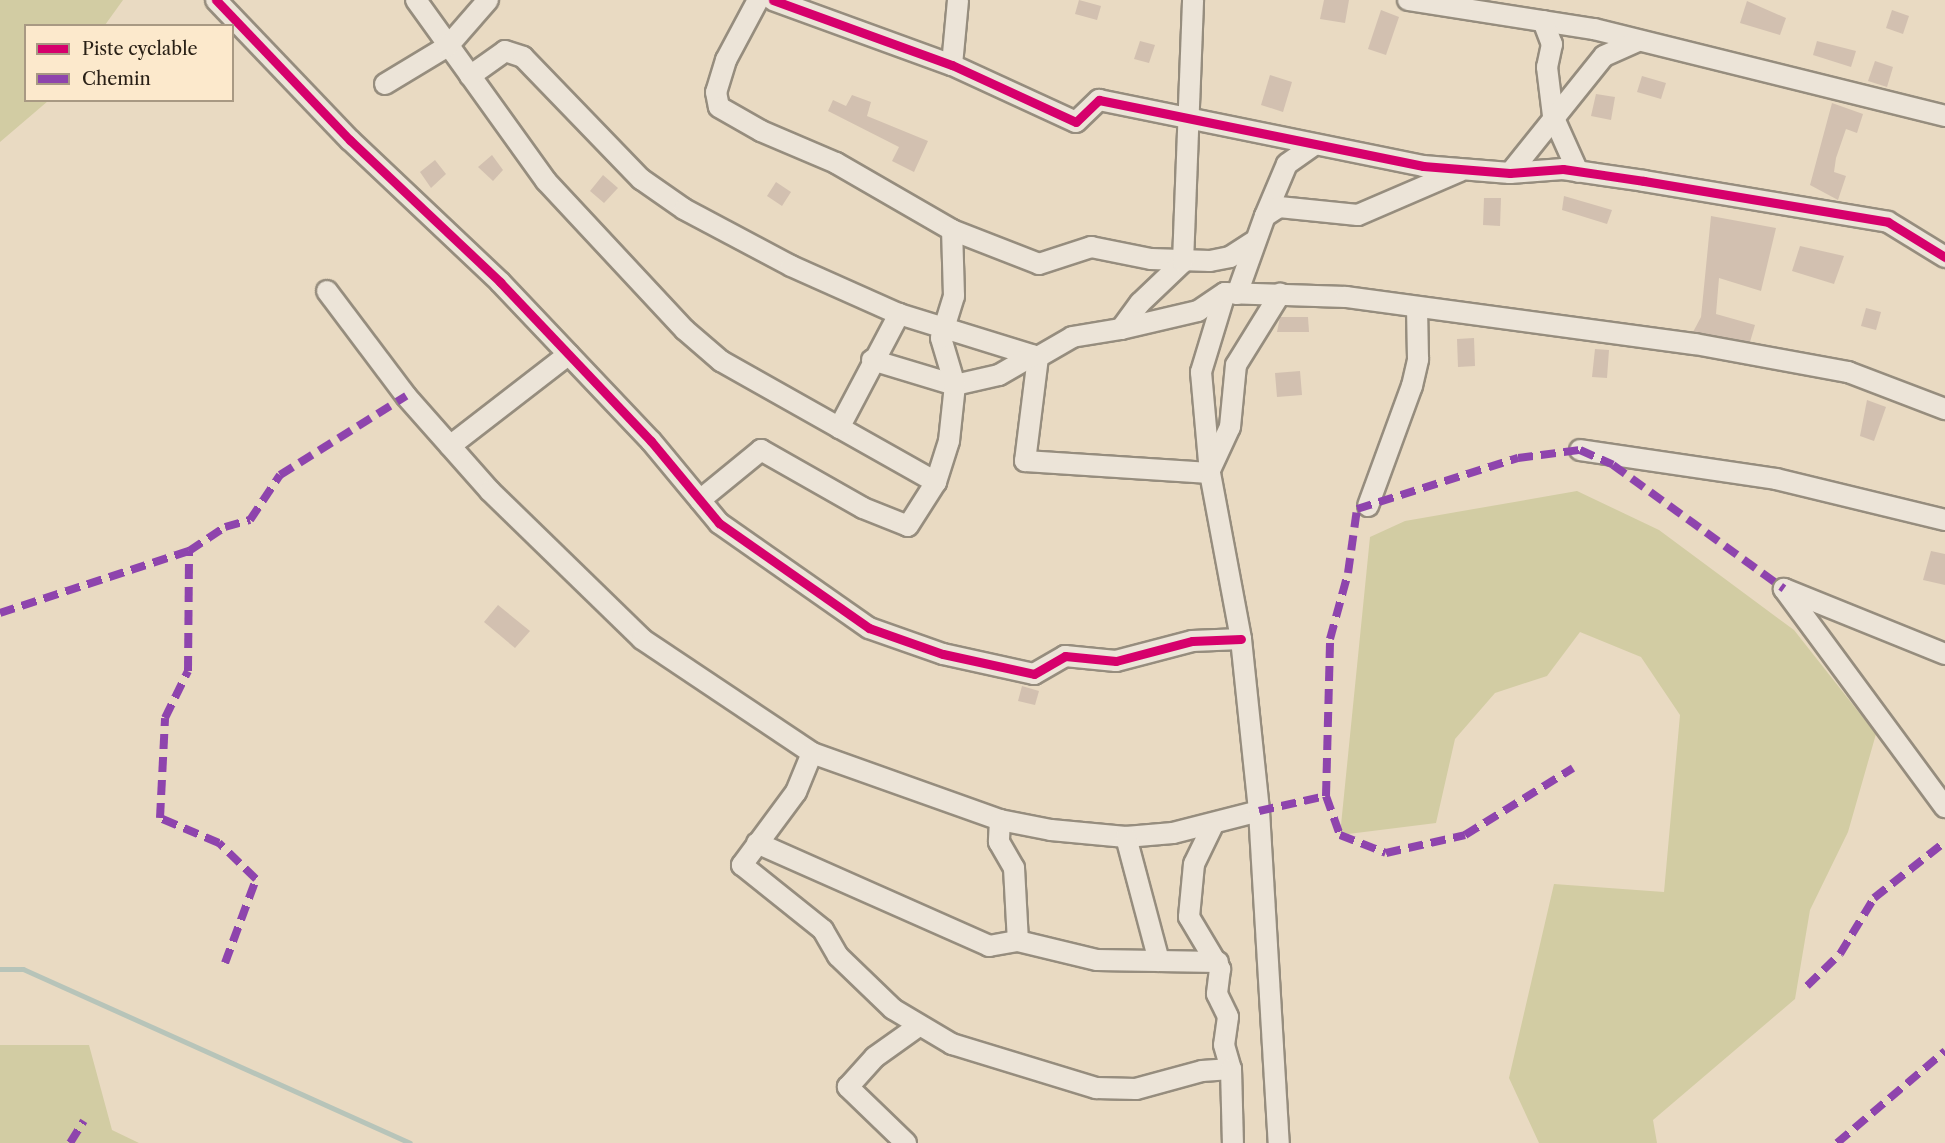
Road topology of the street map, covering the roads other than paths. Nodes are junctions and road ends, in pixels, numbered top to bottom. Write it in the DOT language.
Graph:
graph roads {
  1 [pos="216,0"];
  2 [pos="416,0"];
  3 [pos="489,0"];
  4 [pos="758,0"];
  5 [pos="772,0"];
  6 [pos="958,0"];
  7 [pos="1192,0"];
  8 [pos="1408,0"];
  9 [pos="1543,21"];
  10 [pos="1636,42"];
  11 [pos="448,46"];
  12 [pos="952,65"];
  13 [pos="470,76"];
  14 [pos="385,84"];
  15 [pos="1191,116"];
  16 [pos="1553,116"];
  17 [pos="1945,116"];
  18 [pos="1313,146"];
  19 [pos="1461,171"];
  20 [pos="1578,172"];
  21 [pos="1510,173"];
  22 [pos="1265,216"];
  23 [pos="952,230"];
  24 [pos="1255,241"];
  25 [pos="1945,257"];
  26 [pos="1183,262"];
  27 [pos="327,291"];
  28 [pos="1231,294"];
  29 [pos="1280,294"];
  30 [pos="1417,308"];
  31 [pos="898,314"];
  32 [pos="943,327"];
  33 [pos="1121,329"];
  34 [pos="569,354"];
  35 [pos="1035,356"];
  36 [pos="872,360"];
  37 [pos="955,385"];
  38 [pos="1941,410"];
  39 [pos="839,428"];
  40 [pos="450,446"];
  41 [pos="1580,450"];
  42 [pos="1210,471"];
  43 [pos="936,482"];
  44 [pos="700,500"];
  45 [pos="1368,506"];
  46 [pos="1945,520"];
  47 [pos="1241,639"];
  48 [pos="1945,654"];
  49 [pos="812,753"];
  50 [pos="1945,807"];
  51 [pos="1259,811"];
  52 [pos="1000,820"];
  53 [pos="1212,827"];
  54 [pos="1126,837"];
  55 [pos="757,843"];
  56 [pos="1018,941"];
  57 [pos="1159,962"];
  58 [pos="1218,962"];
  59 [pos="917,1027"];
  60 [pos="1231,1069"];
  61 [pos="906,1143"];
  62 [pos="1233,1143"];
  63 [pos="1279,1143"];
  1 -- 34 [label="street"];
  2 -- 11 [label="street"];
  3 -- 11 [label="street"];
  4 -- 23 [label="street"];
  5 -- 12 [label="street"];
  6 -- 12 [label="street"];
  7 -- 15 [label="street"];
  8 -- 9 [label="street"];
  9 -- 10 [label="street"];
  9 -- 16 [label="street"];
  10 -- 16 [label="street"];
  10 -- 17 [label="street"];
  11 -- 13 [label="street"];
  11 -- 14 [label="street"];
  12 -- 15 [label="street"];
  13 -- 31 [label="street"];
  13 -- 39 [label="street"];
  15 -- 18 [label="street"];
  15 -- 26 [label="street"];
  16 -- 20 [label="street"];
  16 -- 21 [label="street"];
  18 -- 19 [label="street"];
  18 -- 22 [label="street"];
  19 -- 21 [label="street"];
  19 -- 22 [label="street"];
  20 -- 21 [label="street"];
  20 -- 25 [label="street"];
  22 -- 24 [label="street"];
  23 -- 26 [label="street"];
  23 -- 32 [label="street"];
  24 -- 26 [label="street"];
  24 -- 28 [label="street"];
  26 -- 33 [label="street"];
  27 -- 40 [label="street"];
  28 -- 29 [label="street"];
  28 -- 33 [label="street"];
  28 -- 42 [label="street"];
  29 -- 30 [label="street"];
  29 -- 42 [label="street"];
  30 -- 38 [label="street"];
  30 -- 45 [label="street"];
  31 -- 32 [label="street"];
  31 -- 36 [label="street"];
  32 -- 35 [label="street"];
  32 -- 37 [label="street"];
  33 -- 35 [label="street"];
  34 -- 40 [label="street"];
  34 -- 44 [label="street"];
  35 -- 37 [label="street"];
  35 -- 42 [label="street"];
  36 -- 37 [label="street"];
  36 -- 39 [label="street"];
  37 -- 43 [label="street"];
  39 -- 43 [label="street"];
  40 -- 49 [label="street"];
  41 -- 46 [label="street"];
  42 -- 47 [label="street"];
  43 -- 44 [label="street"];
  44 -- 47 [label="street"];
  47 -- 51 [label="street"];
  48 -- 50 [label="street"];
  49 -- 52 [label="street"];
  49 -- 55 [label="street"];
  51 -- 53 [label="street"];
  51 -- 63 [label="street"];
  52 -- 54 [label="street"];
  52 -- 56 [label="street"];
  53 -- 54 [label="street"];
  53 -- 58 [label="street"];
  54 -- 57 [label="street"];
  55 -- 56 [label="street"];
  55 -- 59 [label="street"];
  56 -- 57 [label="street"];
  57 -- 58 [label="street"];
  58 -- 60 [label="street"];
  59 -- 60 [label="street"];
  59 -- 61 [label="street"];
  60 -- 62 [label="street"];
}
